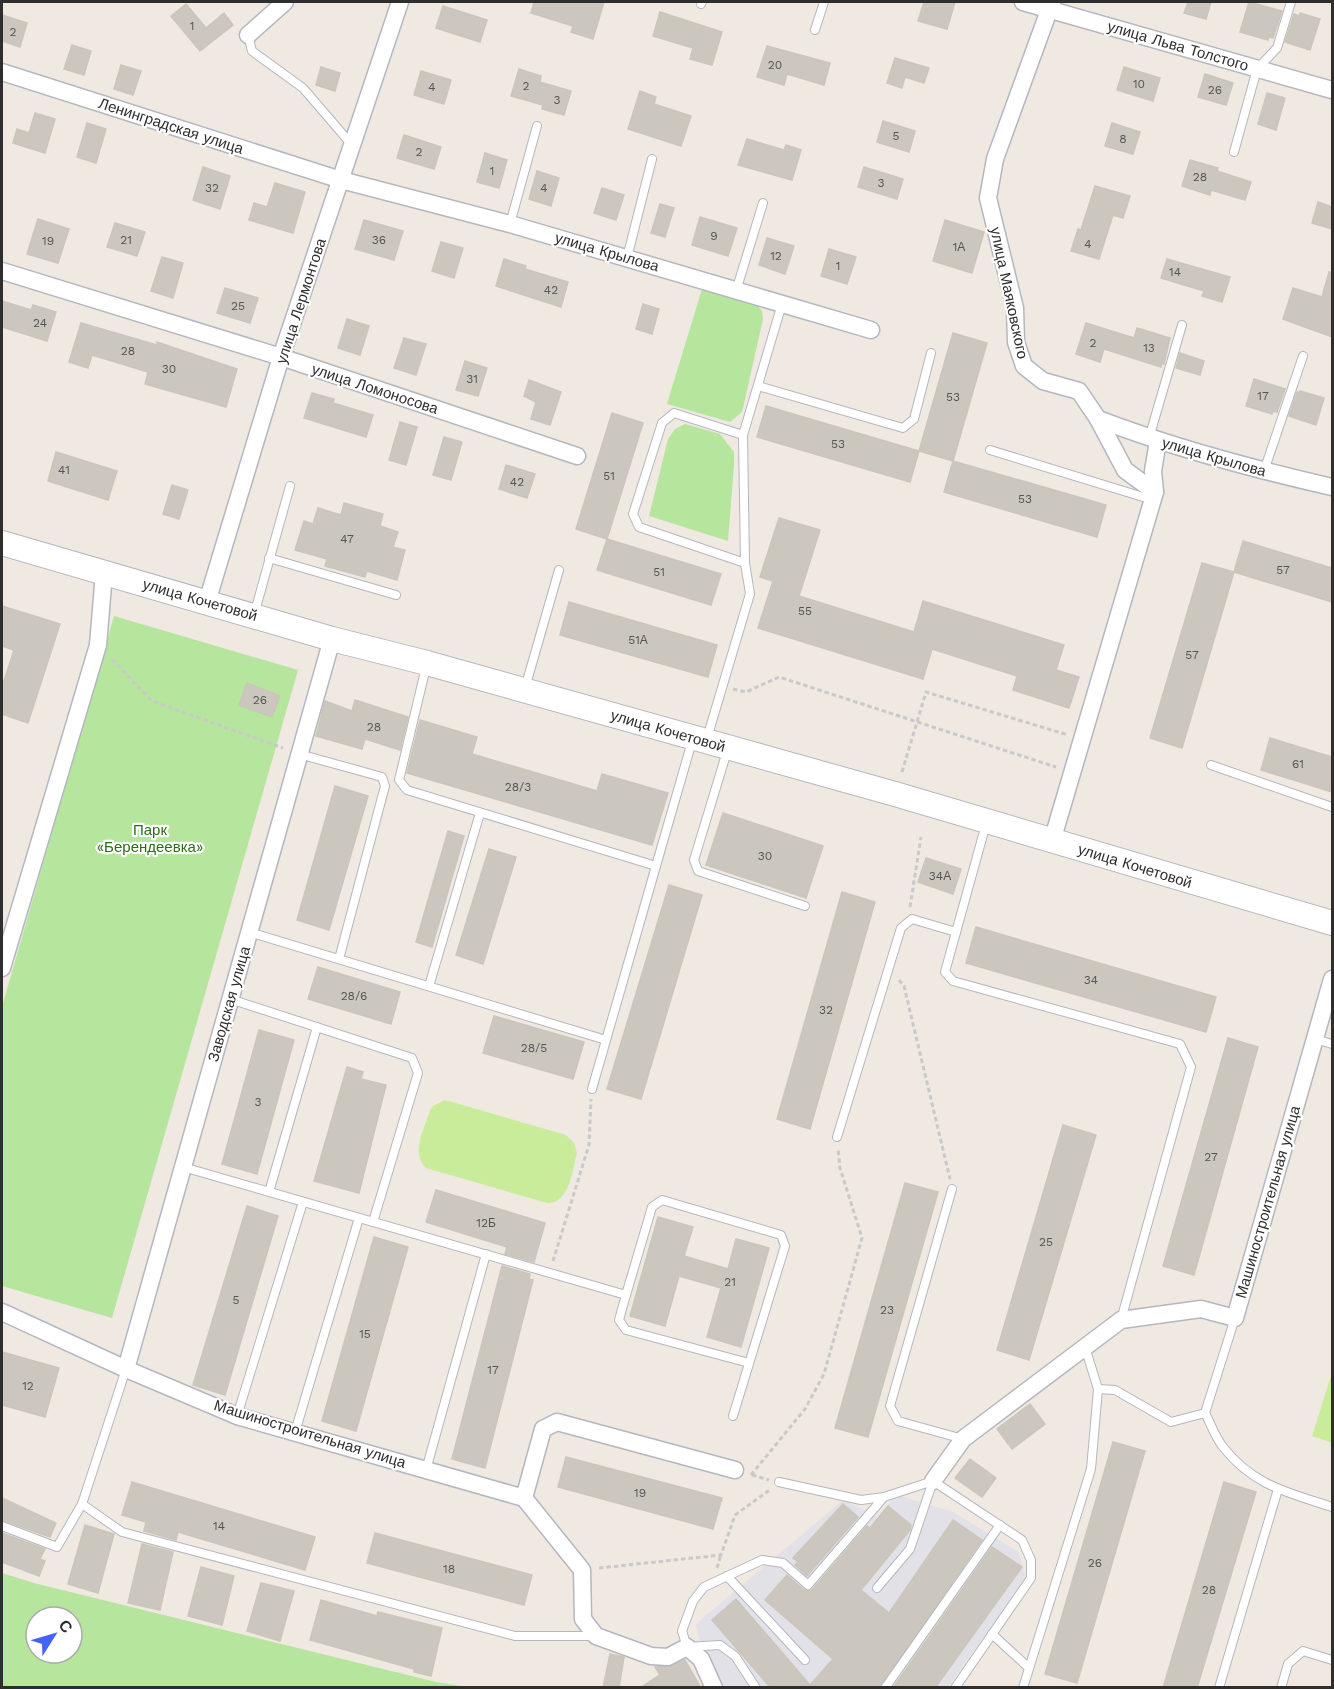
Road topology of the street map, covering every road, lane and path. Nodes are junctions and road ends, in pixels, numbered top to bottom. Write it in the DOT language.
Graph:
graph roads {
  1 [pos="285,2"];
  2 [pos="400,2"];
  3 [pos="824,2"];
  4 [pos="1023,2"];
  5 [pos="1292,2"];
  6 [pos="1051,5"];
  7 [pos="814,30"];
  8 [pos="248,35"];
  9 [pos="1257,69"];
  10 [pos="2,72"];
  11 [pos="1332,90"];
  12 [pos="537,126"];
  13 [pos="352,145"];
  14 [pos="1234,152"];
  15 [pos="652,159"];
  16 [pos="341,180"];
  17 [pos="763,203"];
  18 [pos="510,224"];
  19 [pos="627,258"];
  20 [pos="2,271"];
  21 [pos="736,291"];
  22 [pos="782,304"];
  23 [pos="1182,325"];
  24 [pos="871,330"];
  25 [pos="931,353"];
  26 [pos="1303,356"];
  27 [pos="281,357"];
  28 [pos="758,386"];
  29 [pos="1098,418"];
  30 [pos="743,435"];
  31 [pos="1153,440"];
  32 [pos="990,450"];
  33 [pos="577,456"];
  34 [pos="1264,471"];
  35 [pos="290,486"];
  36 [pos="1332,488"];
  37 [pos="1154,496"];
  38 [pos="2,543"];
  39 [pos="269,558"];
  40 [pos="745,563"];
  41 [pos="559,570"];
  42 [pos="104,573"];
  43 [pos="396,595"];
  44 [pos="207,602"];
  45 [pos="253,615"];
  46 [pos="332,639"];
  47 [pos="98,645"];
  48 [pos="427,663"];
  49 [pos="722,687"];
  50 [pos="524,691"];
  51 [pos="918,721"];
  52 [pos="1082,740"];
  53 [pos="709,742"];
  54 [pos="299,754"];
  55 [pos="1211,765"];
  56 [pos="902,772"];
  57 [pos="1072,772"];
  58 [pos="1332,807"];
  59 [pos="480,813"];
  60 [pos="987,821"];
  61 [pos="921,837"];
  62 [pos="1052,841"];
  63 [pos="656,866"];
  64 [pos="805,906"];
  65 [pos="907,923"];
  66 [pos="1332,923"];
  67 [pos="249,932"];
  68 [pos="956,932"];
  69 [pos="339,959"];
  70 [pos="2,968"];
  71 [pos="889,968"];
  72 [pos="1332,979"];
  73 [pos="429,986"];
  74 [pos="230,999"];
  75 [pos="317,1028"];
  76 [pos="1315,1039"];
  77 [pos="606,1040"];
  78 [pos="1332,1044"];
  79 [pos="592,1089"];
  80 [pos="837,1137"];
  81 [pos="183,1167"];
  82 [pos="952,1190"];
  83 [pos="269,1192"];
  84 [pos="303,1202"];
  85 [pos="359,1218"];
  86 [pos="373,1222"];
  87 [pos="486,1254"];
  88 [pos="550,1273"];
  89 [pos="626,1295"];
  90 [pos="2,1312"];
  91 [pos="1235,1318"];
  92 [pos="1121,1320"];
  93 [pos="1085,1347"];
  94 [pos="749,1363"];
  95 [pos="126,1369"];
  96 [pos="1098,1389"];
  97 [pos="1205,1413"];
  98 [pos="237,1416"];
  99 [pos="733,1416"];
  100 [pos="295,1432"];
  101 [pos="963,1439"];
  102 [pos="426,1470"];
  103 [pos="743,1473"];
  104 [pos="933,1481"];
  105 [pos="779,1482"];
  106 [pos="1278,1490"];
  107 [pos="884,1497"];
  108 [pos="524,1498"];
  109 [pos="82,1504"];
  110 [pos="1332,1507"];
  111 [pos="1000,1525"];
  112 [pos="2,1526"];
  113 [pos="721,1555"];
  114 [pos="582,1570"];
  115 [pos="727,1576"];
  116 [pos="711,1584"];
  117 [pos="877,1588"];
  118 [pos="992,1634"];
  119 [pos="596,1635"];
  120 [pos="687,1647"];
  121 [pos="805,1660"];
  122 [pos="1332,1660"];
  123 [pos="1029,1668"];
  124 [pos="714,1688"];
  125 [pos="756,1688"];
  126 [pos="885,1688"];
  127 [pos="955,1688"];
  128 [pos="1023,1688"];
  129 [pos="1219,1688"];
  130 [pos="1281,1688"];
  1 -- 8 [label="street"];
  2 -- 13 [label="street, улица Лермонтова"];
  3 -- 7 [label="lane"];
  4 -- 6 [label="street, улица Льва Толстого"];
  5 -- 9 [label="lane"];
  6 -- 9 [label="street, улица Льва Толстого"];
  6 -- 29 [label="street, улица Маяковского"];
  8 -- 13 [label="lane"];
  9 -- 11 [label="street, улица Льва Толстого"];
  9 -- 14 [label="lane"];
  10 -- 16 [label="street, Ленинградская улица"];
  12 -- 18 [label="lane"];
  13 -- 16 [label="street, улица Лермонтова"];
  15 -- 19 [label="lane"];
  16 -- 18 [label="street, улица Крылова"];
  16 -- 27 [label="street, улица Лермонтова"];
  17 -- 21 [label="lane"];
  18 -- 19 [label="street, улица Крылова"];
  19 -- 21 [label="street, улица Крылова"];
  20 -- 27 [label="street, улица Ломоносова"];
  21 -- 22 [label="street, улица Крылова"];
  22 -- 24 [label="street, улица Крылова"];
  22 -- 28 [label="lane"];
  23 -- 31 [label="lane"];
  25 -- 28 [label="lane"];
  26 -- 34 [label="lane"];
  27 -- 33 [label="street, улица Ломоносова"];
  27 -- 44 [label="street, улица Лермонтова"];
  28 -- 30 [label="lane"];
  29 -- 31 [label="street, улица Крылова"];
  29 -- 37 [label="street, улица Маяковского"];
  30 -- 40 [label="lane"];
  30 -- 40 [label="lane"];
  31 -- 34 [label="street, улица Крылова"];
  31 -- 37 [label="street"];
  32 -- 37 [label="lane"];
  34 -- 36 [label="street, улица Крылова"];
  35 -- 39 [label="lane"];
  37 -- 52 [label="street"];
  38 -- 42 [label="main road, улица Кочетовой"];
  39 -- 43 [label="lane"];
  39 -- 45 [label="lane"];
  40 -- 49 [label="lane"];
  41 -- 50 [label="lane"];
  42 -- 44 [label="main road, улица Кочетовой"];
  42 -- 47 [label="street"];
  44 -- 45 [label="main road, улица Кочетовой"];
  45 -- 46 [label="main road, улица Кочетовой"];
  46 -- 48 [label="main road, улица Кочетовой"];
  46 -- 54 [label="street, Заводская улица"];
  47 -- 54 [label="path"];
  47 -- 70 [label="street"];
  48 -- 50 [label="main road, улица Кочетовой"];
  48 -- 59 [label="lane"];
  49 -- 51 [label="path"];
  49 -- 53 [label="lane"];
  50 -- 53 [label="main road, улица Кочетовой"];
  51 -- 52 [label="path"];
  51 -- 56 [label="path"];
  51 -- 57 [label="path"];
  52 -- 57 [label="street"];
  53 -- 60 [label="main road, улица Кочетовой"];
  53 -- 63 [label="lane"];
  53 -- 64 [label="lane"];
  54 -- 67 [label="street, Заводская улица"];
  54 -- 69 [label="lane"];
  55 -- 58 [label="lane"];
  57 -- 62 [label="street"];
  59 -- 63 [label="lane"];
  59 -- 73 [label="lane"];
  60 -- 62 [label="main road, улица Кочетовой"];
  60 -- 68 [label="lane"];
  61 -- 65 [label="path"];
  62 -- 66 [label="main road, улица Кочетовой"];
  63 -- 77 [label="lane"];
  65 -- 68 [label="lane"];
  65 -- 71 [label="lane"];
  67 -- 69 [label="lane"];
  67 -- 74 [label="street, Заводская улица"];
  68 -- 92 [label="lane"];
  69 -- 73 [label="lane"];
  71 -- 80 [label="lane"];
  71 -- 82 [label="path"];
  72 -- 76 [label="street, Машиностроительная улица"];
  73 -- 77 [label="lane"];
  74 -- 75 [label="lane"];
  74 -- 81 [label="street, Заводская улица"];
  75 -- 83 [label="lane"];
  75 -- 86 [label="lane"];
  76 -- 78 [label="lane"];
  76 -- 91 [label="street, Машиностроительная улица"];
  77 -- 79 [label="lane"];
  79 -- 88 [label="path"];
  80 -- 103 [label="path"];
  81 -- 83 [label="lane"];
  81 -- 95 [label="street, Заводская улица"];
  82 -- 101 [label="lane"];
  83 -- 84 [label="lane"];
  84 -- 85 [label="lane"];
  84 -- 98 [label="lane"];
  85 -- 86 [label="lane"];
  85 -- 100 [label="lane"];
  86 -- 87 [label="lane"];
  87 -- 88 [label="lane"];
  87 -- 102 [label="lane"];
  88 -- 89 [label="lane"];
  89 -- 94 [label="lane"];
  89 -- 94 [label="lane"];
  90 -- 95 [label="street, Машиностроительная улица"];
  91 -- 92 [label="street, Машиностроительная улица"];
  91 -- 97 [label="lane"];
  92 -- 93 [label="street, Машиностроительная улица"];
  93 -- 96 [label="lane"];
  93 -- 101 [label="street, Машиностроительная улица"];
  94 -- 99 [label="lane"];
  95 -- 98 [label="street, Машиностроительная улица"];
  95 -- 109 [label="lane"];
  96 -- 97 [label="lane"];
  96 -- 123 [label="lane"];
  97 -- 106 [label="lane"];
  98 -- 100 [label="street, Машиностроительная улица"];
  100 -- 102 [label="street, Машиностроительная улица"];
  101 -- 104 [label="street, Машиностроительная улица"];
  102 -- 108 [label="street, Машиностроительная улица"];
  103 -- 105 [label="path"];
  103 -- 108 [label="street"];
  104 -- 107 [label="lane"];
  104 -- 111 [label="lane"];
  104 -- 117 [label="lane"];
  105 -- 107 [label="lane"];
  105 -- 113 [label="path"];
  106 -- 110 [label="lane"];
  106 -- 129 [label="lane"];
  107 -- 115 [label="lane"];
  108 -- 114 [label="street"];
  109 -- 112 [label="lane"];
  109 -- 119 [label="lane"];
  111 -- 118 [label="lane"];
  111 -- 126 [label="lane"];
  113 -- 114 [label="path"];
  113 -- 116 [label="path"];
  114 -- 119 [label="street"];
  115 -- 116 [label="lane"];
  115 -- 121 [label="lane"];
  116 -- 120 [label="lane"];
  118 -- 123 [label="lane"];
  118 -- 127 [label="lane"];
  119 -- 120 [label="street"];
  120 -- 124 [label="street"];
  120 -- 125 [label="lane"];
  122 -- 130 [label="lane"];
  123 -- 128 [label="lane"];
}
